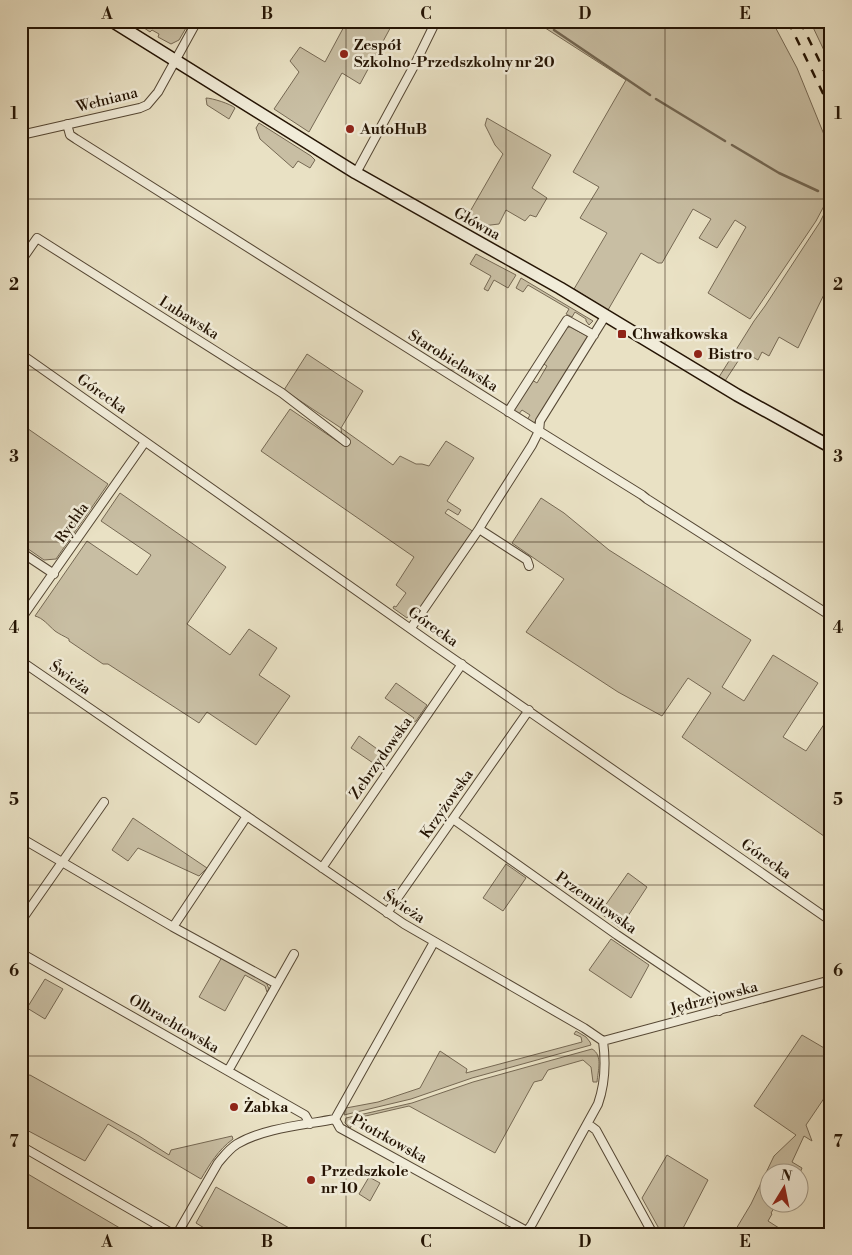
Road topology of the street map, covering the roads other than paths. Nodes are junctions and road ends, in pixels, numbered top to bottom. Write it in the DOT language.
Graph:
graph roads {
  1 [pos="112,21"];
  2 [pos="197,21"];
  3 [pos="436,21"];
  4 [pos="175,60"];
  5 [pos="67,124"];
  6 [pos="21,135"];
  7 [pos="356,173"];
  8 [pos="21,261"];
  9 [pos="606,315"];
  10 [pos="594,335"];
  11 [pos="21,354"];
  12 [pos="508,412"];
  13 [pos="539,432"];
  14 [pos="145,442"];
  15 [pos="346,442"];
  16 [pos="831,447"];
  17 [pos="480,529"];
  18 [pos="21,552"];
  19 [pos="529,566"];
  20 [pos="54,574"];
  21 [pos="831,616"];
  22 [pos="21,619"];
  23 [pos="410,628"];
  24 [pos="21,661"];
  25 [pos="462,664"];
  26 [pos="529,710"];
  27 [pos="104,802"];
  28 [pos="247,816"];
  29 [pos="453,818"];
  30 [pos="21,838"];
  31 [pos="62,862"];
  32 [pos="322,868"];
  33 [pos="387,912"];
  34 [pos="21,921"];
  35 [pos="831,921"];
  36 [pos="173,926"];
  37 [pos="434,942"];
  38 [pos="21,953"];
  39 [pos="294,954"];
  40 [pos="831,980"];
  41 [pos="277,984"];
  42 [pos="719,1010"];
  43 [pos="603,1041"];
  44 [pos="228,1071"];
  45 [pos="334,1119"];
  46 [pos="310,1124"];
  47 [pos="588,1124"];
  48 [pos="21,1146"];
  49 [pos="528,1233"];
  50 [pos="175,1234"];
  51 [pos="653,1234"];
  1 -- 4 [label="street, Główna"];
  2 -- 4 [label="street, Wełniana"];
  3 -- 7 [label="street"];
  4 -- 5 [label="street, Wełniana"];
  4 -- 7 [label="street, Główna"];
  5 -- 6 [label="street, Wełniana"];
  5 -- 12 [label="street, Starobielawska"];
  7 -- 9 [label="street, Główna"];
  8 -- 15 [label="street, Lubawska"];
  9 -- 10 [label="street"];
  9 -- 16 [label="street, Główna"];
  10 -- 12 [label="street"];
  10 -- 13 [label="street"];
  11 -- 14 [label="street, Górecka"];
  12 -- 13 [label="street, Starobielawska"];
  13 -- 17 [label="street"];
  13 -- 21 [label="street, Starobielawska"];
  14 -- 20 [label="street, Rychła"];
  14 -- 23 [label="street, Górecka"];
  17 -- 19 [label="street"];
  17 -- 23 [label="street"];
  18 -- 20 [label="street"];
  20 -- 22 [label="street, Rychła"];
  23 -- 25 [label="street, Górecka"];
  24 -- 28 [label="street, Świeża"];
  25 -- 26 [label="street, Górecka"];
  25 -- 32 [label="street, Zebrzydowska"];
  26 -- 29 [label="street, Krzyżowska"];
  26 -- 35 [label="street, Górecka"];
  27 -- 31 [label="street"];
  28 -- 32 [label="street, Świeża"];
  28 -- 36 [label="street"];
  29 -- 33 [label="street, Krzyżowska"];
  29 -- 42 [label="street, Przemiłowska"];
  30 -- 31 [label="street"];
  31 -- 34 [label="street"];
  31 -- 36 [label="street"];
  32 -- 33 [label="street, Świeża"];
  33 -- 37 [label="street, Świeża"];
  36 -- 41 [label="street"];
  37 -- 43 [label="street, Świeża"];
  37 -- 45 [label="street, Piotrkowska"];
  38 -- 44 [label="street, Olbrachtowska"];
  39 -- 41 [label="street"];
  40 -- 42 [label="street, Jędrzejowska"];
  41 -- 44 [label="street"];
  42 -- 43 [label="street, Jędrzejowska"];
  43 -- 47 [label="street"];
  44 -- 46 [label="street, Olbrachtowska"];
  45 -- 46 [label="street"];
  45 -- 49 [label="street, Piotrkowska"];
  46 -- 50 [label="street"];
  47 -- 49 [label="street"];
  47 -- 51 [label="street"];
  48 -- 50 [label="street"];
}
